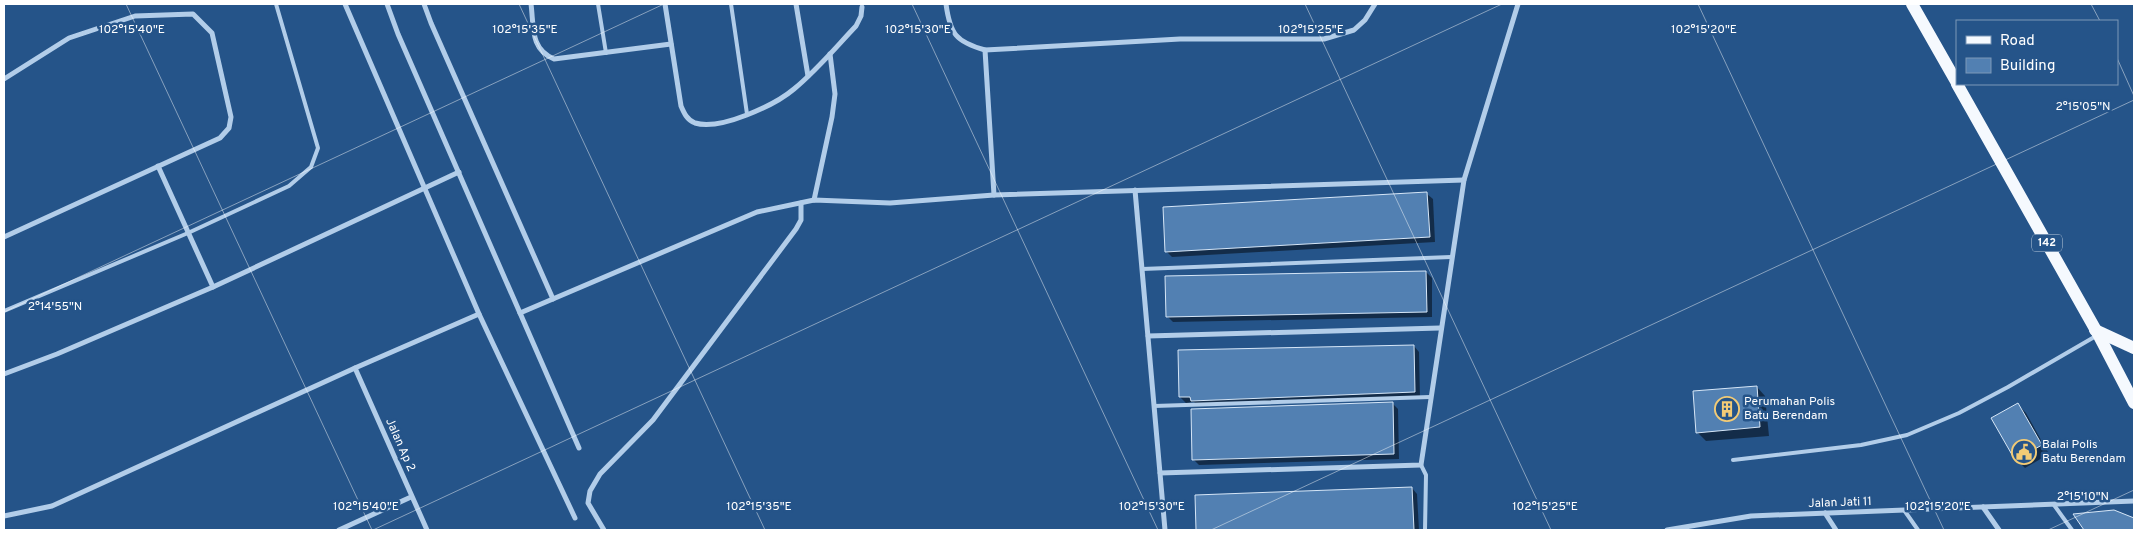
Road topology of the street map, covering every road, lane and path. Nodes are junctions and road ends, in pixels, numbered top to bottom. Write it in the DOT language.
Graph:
graph roads {
  1 [pos="276,4"];
  2 [pos="345,4"];
  3 [pos="387,4"];
  4 [pos="424,4"];
  5 [pos="531,4"];
  6 [pos="598,4"];
  7 [pos="665,4"];
  8 [pos="731,4"];
  9 [pos="796,4"];
  10 [pos="946,4"];
  11 [pos="1375,4"];
  12 [pos="1518,4"];
  13 [pos="1912,4"];
  14 [pos="862,5"];
  15 [pos="671,44"];
  16 [pos="985,50"];
  17 [pos="606,53"];
  18 [pos="830,54"];
  19 [pos="808,76"];
  20 [pos="4,79"];
  21 [pos="1956,81"];
  22 [pos="1958,85"];
  23 [pos="747,114"];
  24 [pos="158,166"];
  25 [pos="459,172"];
  26 [pos="1464,180"];
  27 [pos="424,188"];
  28 [pos="1135,190"];
  29 [pos="994,195"];
  30 [pos="814,200"];
  31 [pos="801,203"];
  32 [pos="188,233"];
  33 [pos="4,237"];
  34 [pos="1451,257"];
  35 [pos="1142,269"];
  36 [pos="213,287"];
  37 [pos="553,299"];
  38 [pos="4,311"];
  39 [pos="520,313"];
  40 [pos="479,314"];
  41 [pos="1440,328"];
  42 [pos="2097,332"];
  43 [pos="1148,336"];
  44 [pos="2134,348"];
  45 [pos="355,368"];
  46 [pos="4,374"];
  47 [pos="1430,397"];
  48 [pos="2134,404"];
  49 [pos="1154,406"];
  50 [pos="579,448"];
  51 [pos="1733,460"];
  52 [pos="1421,465"];
  53 [pos="1160,473"];
  54 [pos="412,497"];
  55 [pos="2134,501"];
  56 [pos="2054,505"];
  57 [pos="1983,507"];
  58 [pos="1904,510"];
  59 [pos="1824,513"];
  60 [pos="4,516"];
  61 [pos="575,518"];
  62 [pos="1693,527"];
  63 [pos="340,530"];
  64 [pos="427,530"];
  65 [pos="604,530"];
  66 [pos="1165,530"];
  67 [pos="1425,530"];
  68 [pos="1667,530"];
  69 [pos="1836,530"];
  70 [pos="1918,530"];
  71 [pos="1999,530"];
  72 [pos="2072,530"];
  1 -- 32 [label="lane"];
  2 -- 27 [label="street"];
  3 -- 25 [label="street"];
  4 -- 37 [label="street"];
  5 -- 17 [label="street"];
  6 -- 17 [label="lane"];
  7 -- 15 [label="street"];
  8 -- 23 [label="lane"];
  9 -- 19 [label="street"];
  10 -- 16 [label="street"];
  11 -- 16 [label="street"];
  12 -- 26 [label="street"];
  13 -- 21 [label="main road, 142"];
  14 -- 18 [label="street"];
  15 -- 17 [label="street"];
  15 -- 23 [label="street"];
  16 -- 29 [label="street"];
  18 -- 19 [label="street"];
  18 -- 30 [label="street"];
  19 -- 23 [label="street"];
  20 -- 24 [label="street"];
  22 -- 42 [label="main road, 142"];
  24 -- 32 [label="street"];
  24 -- 33 [label="street"];
  25 -- 27 [label="street"];
  25 -- 39 [label="street"];
  26 -- 28 [label="street"];
  26 -- 34 [label="street"];
  27 -- 36 [label="street"];
  27 -- 40 [label="street"];
  28 -- 29 [label="street"];
  28 -- 35 [label="street"];
  29 -- 30 [label="street"];
  30 -- 31 [label="street"];
  31 -- 37 [label="street"];
  31 -- 65 [label="street"];
  32 -- 36 [label="street"];
  32 -- 38 [label="lane"];
  34 -- 35 [label="lane"];
  34 -- 41 [label="street"];
  35 -- 43 [label="street"];
  36 -- 46 [label="street"];
  37 -- 39 [label="street"];
  39 -- 50 [label="street"];
  40 -- 45 [label="street"];
  40 -- 61 [label="street"];
  41 -- 43 [label="street"];
  41 -- 47 [label="street"];
  42 -- 44 [label="main road"];
  42 -- 48 [label="main road, 142"];
  42 -- 51 [label="lane"];
  43 -- 49 [label="street"];
  45 -- 54 [label="street, Jalan Ap 2"];
  45 -- 60 [label="street"];
  47 -- 49 [label="lane"];
  47 -- 52 [label="street"];
  49 -- 53 [label="street"];
  52 -- 53 [label="street"];
  52 -- 67 [label="lane"];
  53 -- 66 [label="street"];
  54 -- 63 [label="street"];
  54 -- 64 [label="street, Jalan Ap 2"];
  55 -- 56 [label="street, Jalan Jati 11"];
  56 -- 57 [label="street, Jalan Jati 11"];
  56 -- 72 [label="lane"];
  57 -- 58 [label="street, Jalan Jati 11"];
  57 -- 71 [label="street"];
  58 -- 59 [label="street, Jalan Jati 11"];
  58 -- 70 [label="lane"];
  59 -- 62 [label="street, Jalan Jati 11"];
  59 -- 69 [label="street"];
  62 -- 68 [label="street, Jalan Jati 11"];
}
